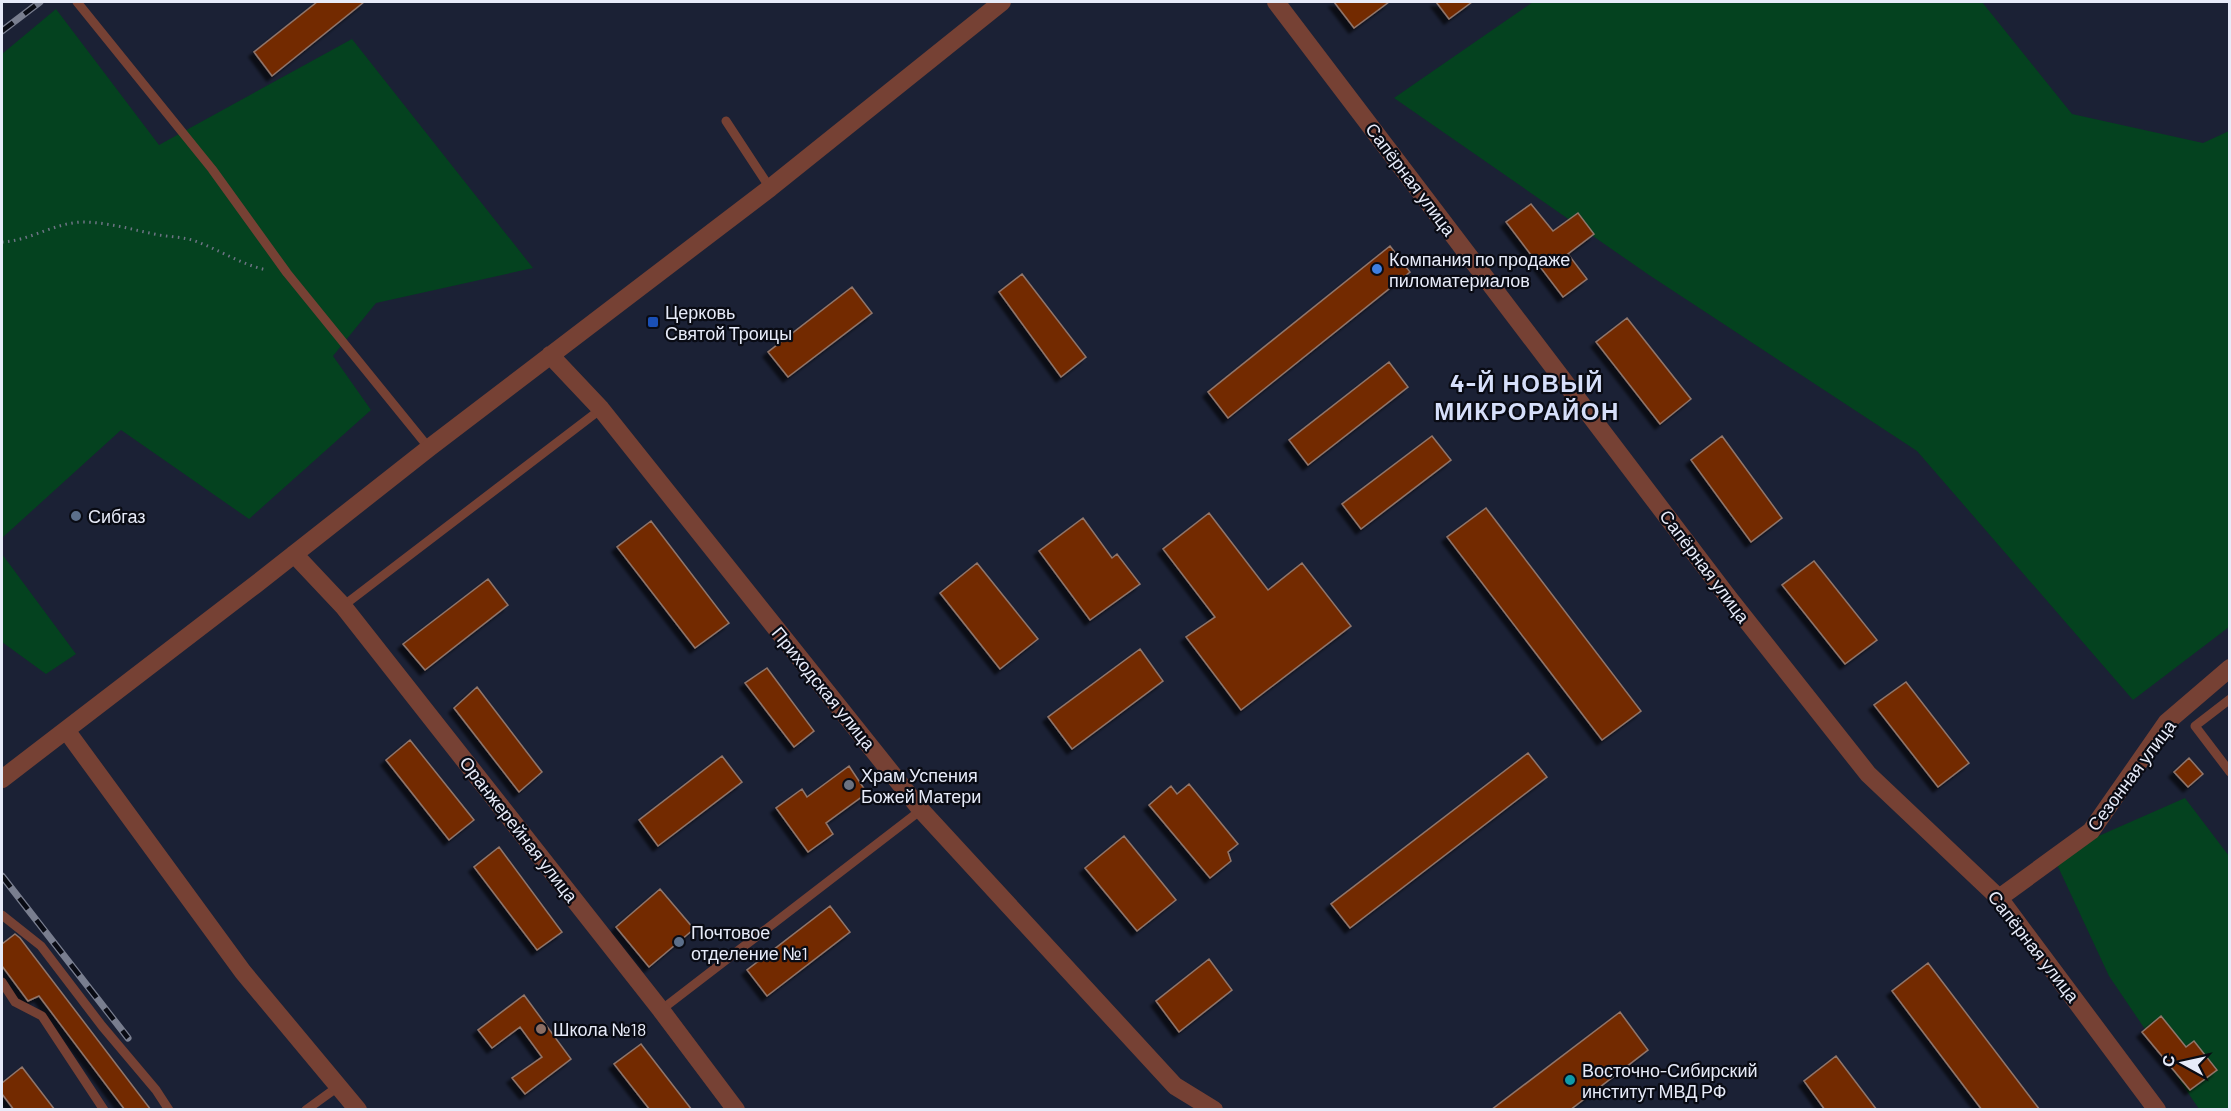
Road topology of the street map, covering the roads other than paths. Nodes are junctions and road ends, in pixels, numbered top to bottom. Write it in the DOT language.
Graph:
graph roads {
  1 [pos="77,2"];
  2 [pos="1002,2"];
  3 [pos="1276,2"];
  4 [pos="726,121"];
  5 [pos="770,188"];
  6 [pos="550,355"];
  7 [pos="601,410"];
  8 [pos="429,448"];
  9 [pos="294,554"];
  10 [pos="343,606"];
  11 [pos="2229,668"];
  12 [pos="2229,699"];
  13 [pos="66,730"];
  14 [pos="2229,772"];
  15 [pos="2,779"];
  16 [pos="921,810"];
  17 [pos="2000,898"];
  18 [pos="2,915"];
  19 [pos="2,982"];
  20 [pos="662,1010"];
  21 [pos="339,1086"];
  22 [pos="104,1110"];
  23 [pos="169,1110"];
  24 [pos="306,1110"];
  25 [pos="358,1110"];
  26 [pos="736,1110"];
  27 [pos="1214,1110"];
  28 [pos="2157,1110"];
  1 -- 8 [label="lane"];
  2 -- 5 [label="street"];
  3 -- 17 [label="street, Сапёрная улица"];
  4 -- 5 [label="lane"];
  5 -- 6 [label="street"];
  6 -- 7 [label="street, Приходская улица"];
  6 -- 8 [label="street"];
  7 -- 10 [label="lane"];
  7 -- 16 [label="street, Приходская улица"];
  8 -- 9 [label="street"];
  9 -- 10 [label="street, Оранжерейная улица"];
  9 -- 13 [label="street"];
  10 -- 20 [label="street, Оранжерейная улица"];
  11 -- 17 [label="street, Сезонная улица"];
  12 -- 14 [label="lane"];
  13 -- 15 [label="street"];
  13 -- 21 [label="street"];
  16 -- 20 [label="lane"];
  16 -- 27 [label="street, Приходская улица"];
  17 -- 28 [label="street, Сапёрная улица"];
  18 -- 23 [label="lane"];
  19 -- 22 [label="lane"];
  20 -- 26 [label="street, Оранжерейная улица"];
  21 -- 24 [label="lane"];
  21 -- 25 [label="street"];
}
